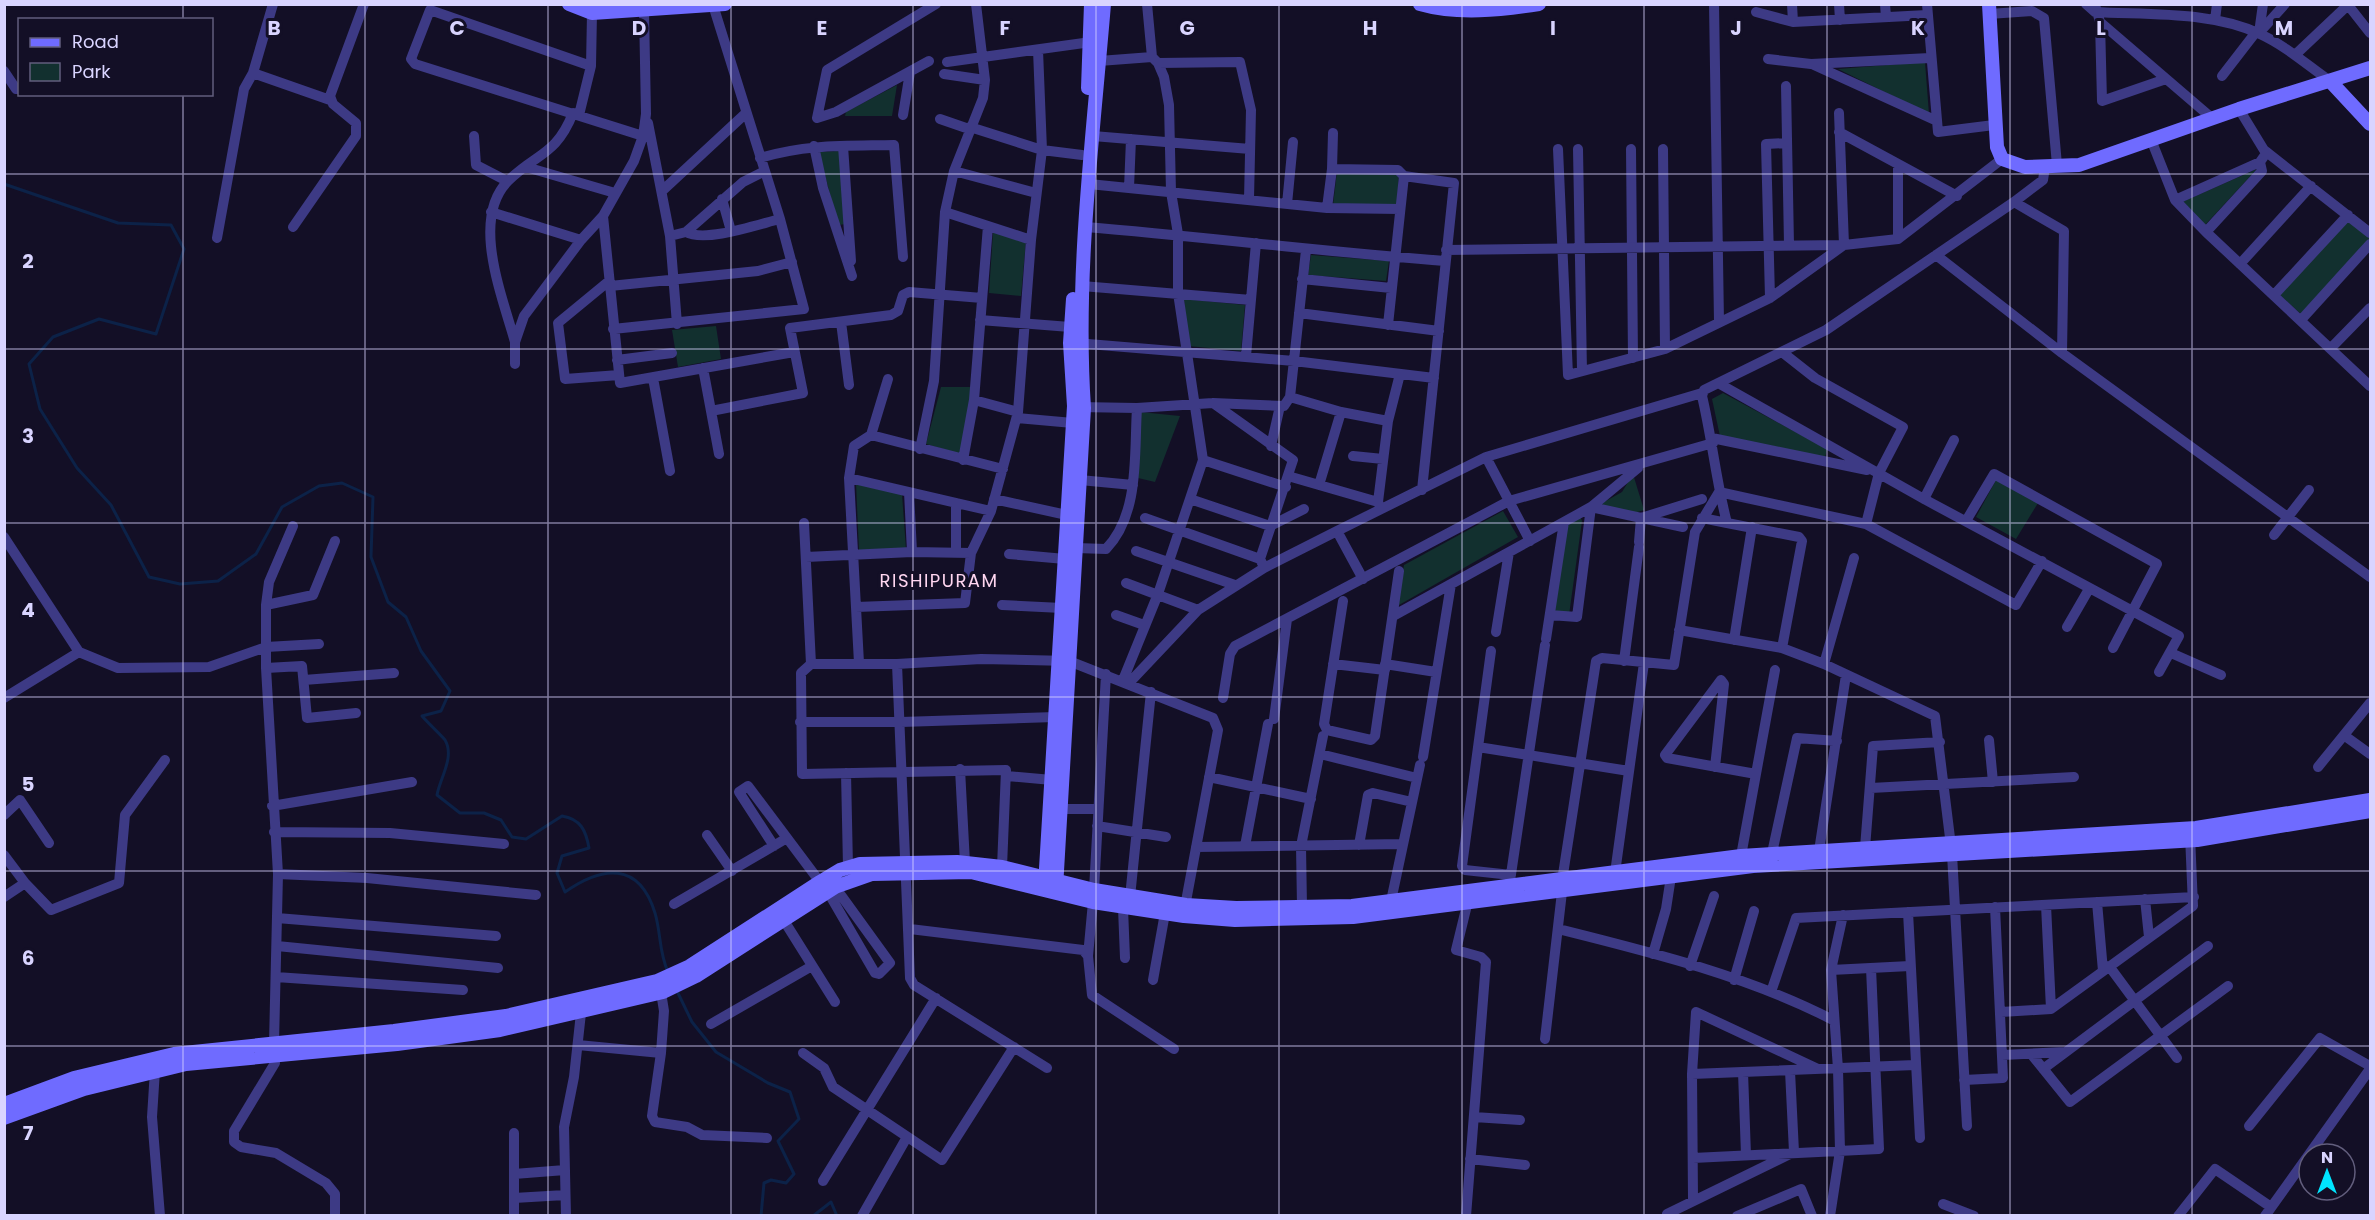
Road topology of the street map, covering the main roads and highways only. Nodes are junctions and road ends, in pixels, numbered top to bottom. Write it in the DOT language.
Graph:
graph roads {
  1 [pos="569,4"];
  2 [pos="724,4"];
  3 [pos="1091,4"];
  4 [pos="1104,4"];
  5 [pos="1420,4"];
  6 [pos="1539,4"];
  7 [pos="712,5"];
  8 [pos="1989,9"];
  9 [pos="2370,68"];
  10 [pos="2330,81"];
  11 [pos="2370,124"];
  12 [pos="1075,343"];
  13 [pos="1079,407"];
  14 [pos="1064,661"];
  15 [pos="2370,800"];
  16 [pos="2370,812"];
  17 [pos="2189,834"];
  18 [pos="1952,848"];
  19 [pos="906,868"];
  20 [pos="1672,870"];
  21 [pos="1051,885"];
  22 [pos="1562,886"];
  23 [pos="828,887"];
  24 [pos="1127,902"];
  25 [pos="1185,910"];
  26 [pos="693,971"];
  27 [pos="664,985"];
  28 [pos="4,1104"];
  29 [pos="4,1118"];
  1 -- 7 [label="main road"];
  2 -- 7 [label="main road"];
  3 -- 12 [label="main road"];
  4 -- 12 [label="main road"];
  5 -- 6 [label="main road"];
  8 -- 10 [label="main road"];
  9 -- 10 [label="main road"];
  10 -- 11 [label="main road"];
  12 -- 13 [label="main road"];
  13 -- 14 [label="main road"];
  13 -- 14 [label="main road"];
  14 -- 21 [label="main road"];
  14 -- 21 [label="main road"];
  15 -- 17 [label="main road"];
  16 -- 17 [label="main road"];
  17 -- 18 [label="main road"];
  18 -- 20 [label="main road"];
  18 -- 20 [label="main road"];
  19 -- 21 [label="main road"];
  19 -- 21 [label="main road"];
  19 -- 23 [label="main road"];
  19 -- 23 [label="main road"];
  20 -- 22 [label="main road"];
  20 -- 22 [label="main road"];
  21 -- 24 [label="main road"];
  22 -- 25 [label="main road"];
  22 -- 25 [label="main road"];
  23 -- 26 [label="main road"];
  23 -- 26 [label="main road"];
  24 -- 25 [label="main road"];
  24 -- 25 [label="main road"];
  26 -- 27 [label="main road"];
  27 -- 28 [label="main road"];
  27 -- 29 [label="main road"];
}
